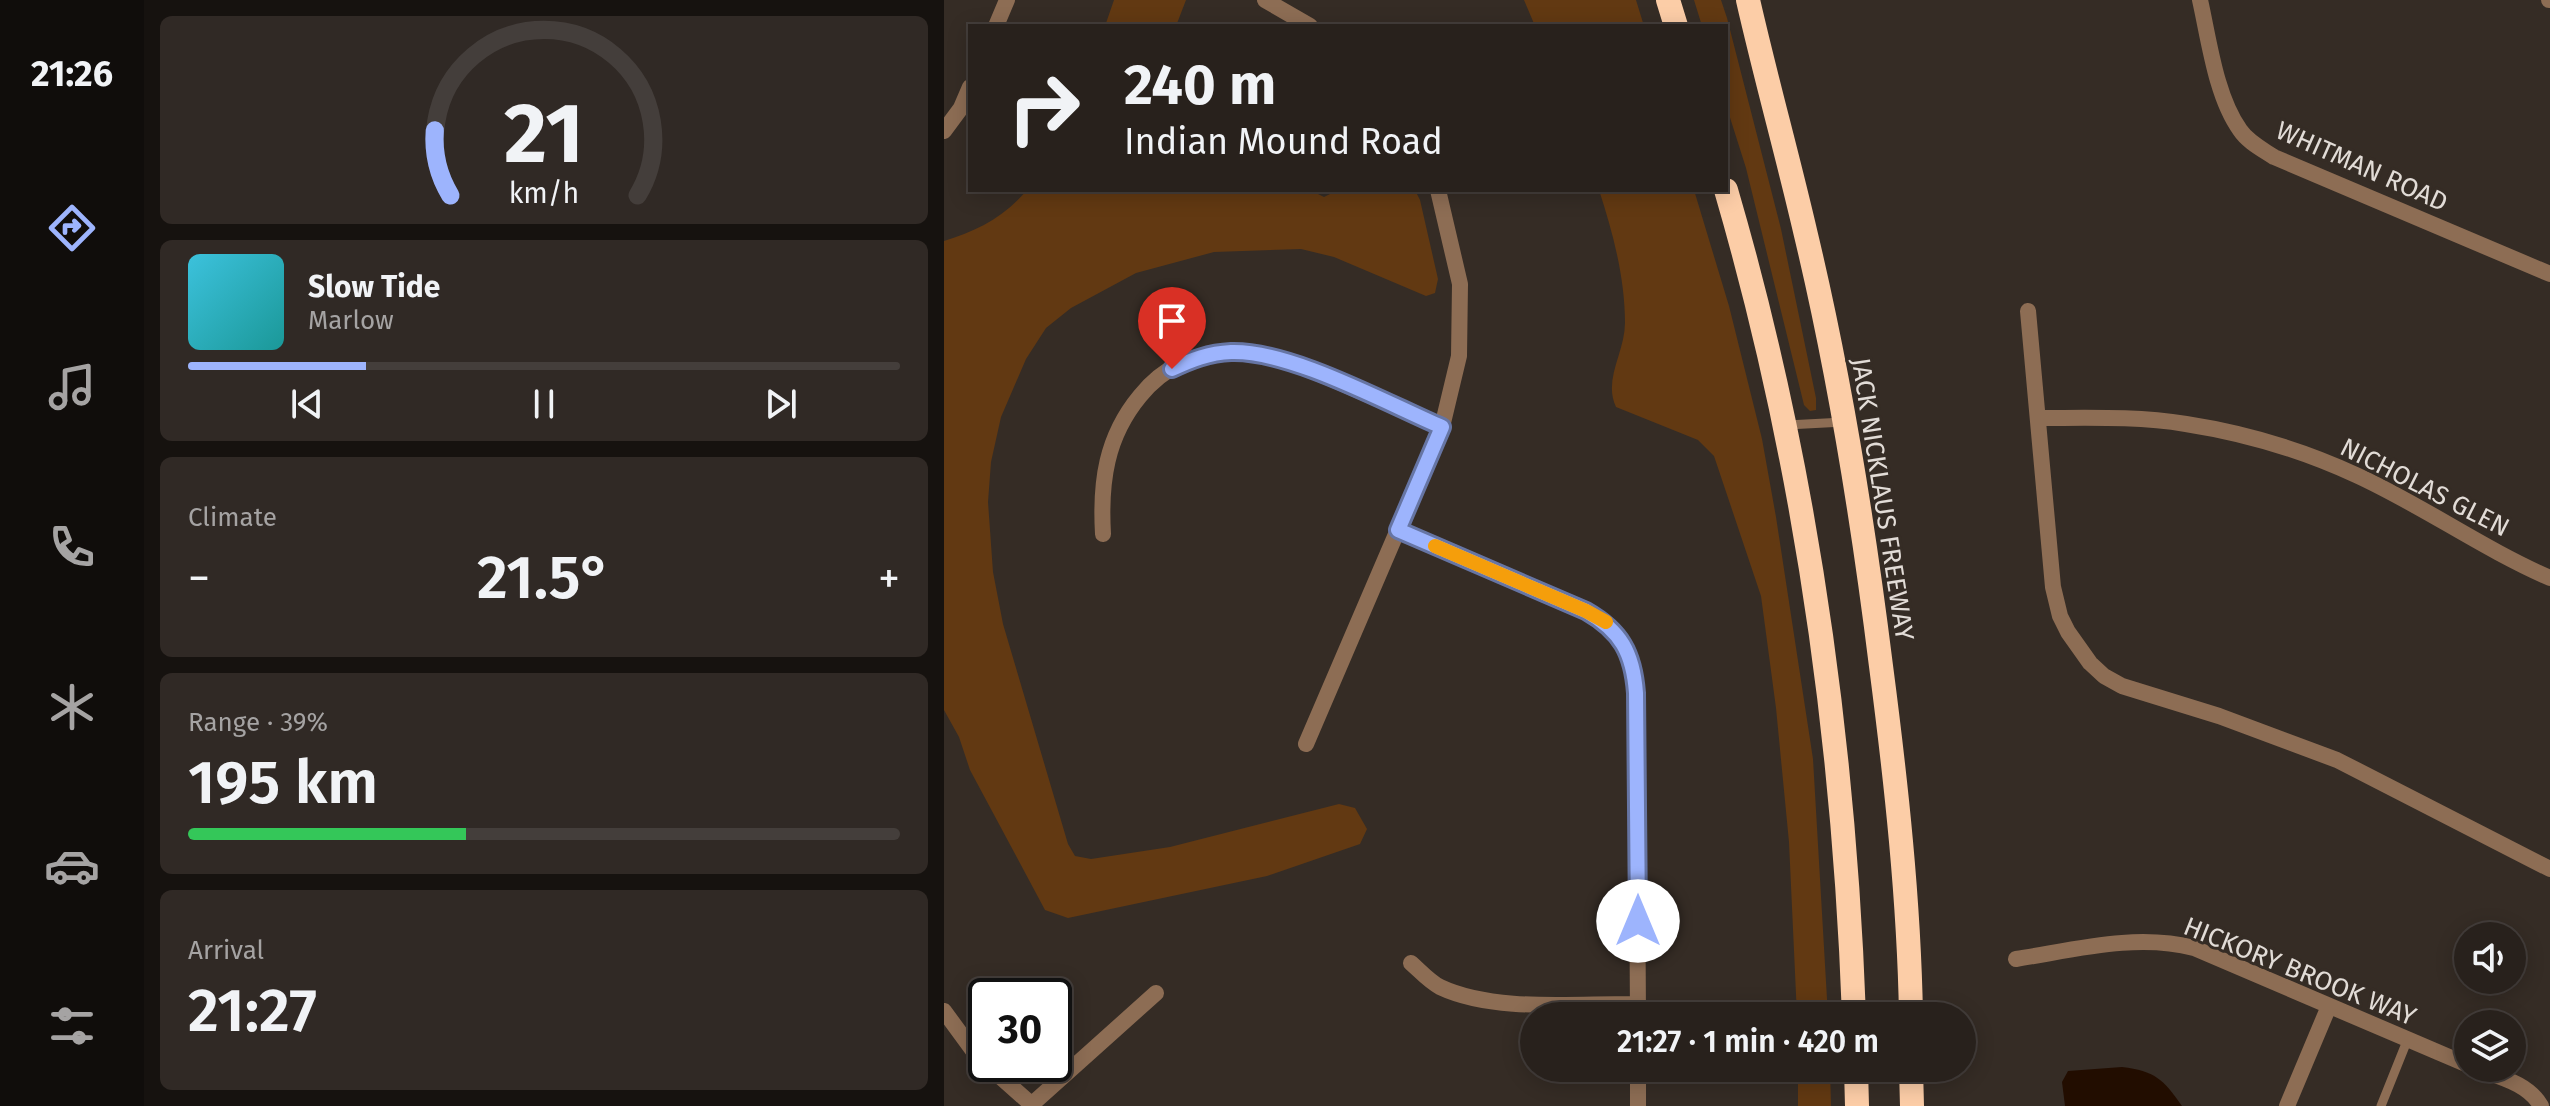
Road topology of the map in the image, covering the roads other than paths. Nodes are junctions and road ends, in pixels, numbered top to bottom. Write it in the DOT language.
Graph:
graph roads {
  1 [pos="1007,0"];
  2 [pos="1668,0"];
  3 [pos="1748,0"];
  4 [pos="2200,0"];
  5 [pos="1270,2"];
  6 [pos="997,24"];
  7 [pos="1307,24"];
  8 [pos="1675,24"];
  9 [pos="968,92"];
  10 [pos="944,131"];
  11 [pos="1438,192"];
  12 [pos="1727,192"];
  13 [pos="2550,274"];
  14 [pos="2028,311"];
  15 [pos="2039,418"];
  16 [pos="1845,422"];
  17 [pos="1784,425"];
  18 [pos="1442,427"];
  19 [pos="1398,530"];
  20 [pos="1103,534"];
  21 [pos="2550,578"];
  22 [pos="1306,744"];
  23 [pos="2550,869"];
  24 [pos="2016,959"];
  25 [pos="1411,963"];
  26 [pos="1156,993"];
  27 [pos="1638,1002"];
  28 [pos="1853,1002"];
  29 [pos="1910,1002"];
  30 [pos="1520,1003"];
  31 [pos="2329,1006"];
  32 [pos="944,1011"];
  33 [pos="2407,1041"];
  34 [pos="2454,1059"];
  35 [pos="1638,1082"];
  36 [pos="1856,1082"];
  37 [pos="1911,1082"];
  38 [pos="2510,1082"];
  39 [pos="1031,1105"];
  40 [pos="1638,1106"];
  41 [pos="1857,1106"];
  42 [pos="1912,1106"];
  43 [pos="2287,1106"];
  44 [pos="2381,1106"];
  45 [pos="2541,1106"];
  1 -- 6 [label="street"];
  2 -- 8 [label="highway"];
  3 -- 16 [label="highway, JACK NICKLAUS FREEWAY"];
  4 -- 13 [label="street, WHITMAN ROAD"];
  5 -- 7 [label="street"];
  9 -- 10 [label="street"];
  11 -- 18 [label="street"];
  12 -- 17 [label="highway"];
  14 -- 15 [label="street"];
  15 -- 21 [label="street, NICHOLAS GLEN"];
  15 -- 23 [label="street"];
  16 -- 17 [label="lane"];
  16 -- 29 [label="highway, JACK NICKLAUS FREEWAY"];
  17 -- 28 [label="highway"];
  18 -- 19 [label="street"];
  18 -- 20 [label="street"];
  19 -- 22 [label="street"];
  19 -- 27 [label="street"];
  24 -- 31 [label="street, HICKORY BROOK WAY"];
  25 -- 30 [label="street"];
  26 -- 39 [label="street"];
  31 -- 33 [label="street, HICKORY BROOK WAY"];
  31 -- 43 [label="street"];
  32 -- 39 [label="street"];
  33 -- 34 [label="street, HICKORY BROOK WAY"];
  33 -- 44 [label="lane"];
  35 -- 40 [label="street"];
  36 -- 41 [label="highway"];
  37 -- 42 [label="highway"];
  38 -- 45 [label="street"];
}
